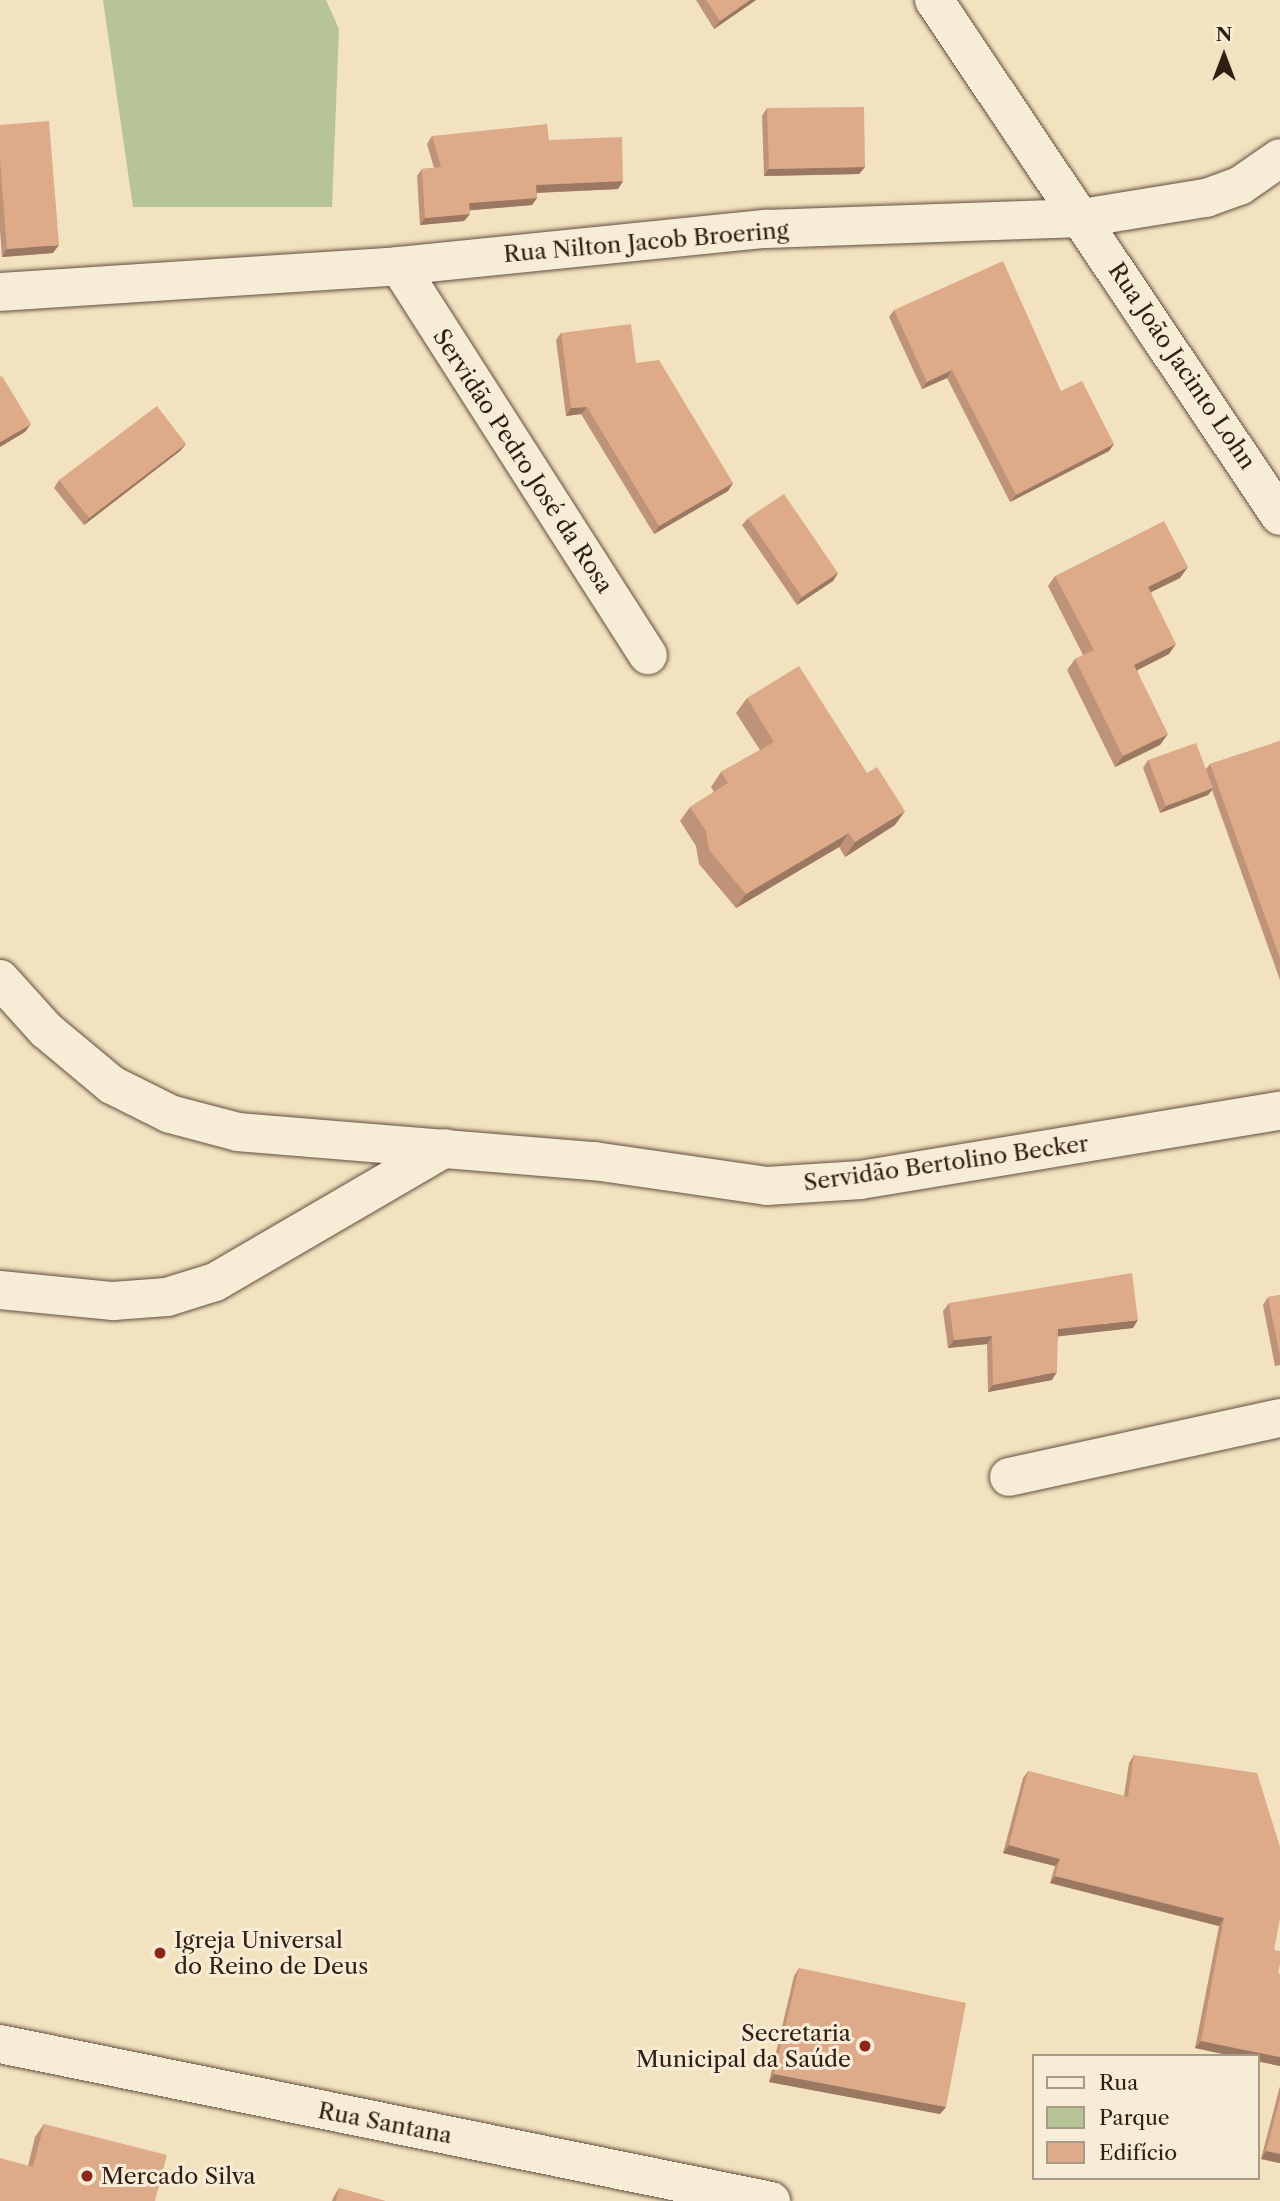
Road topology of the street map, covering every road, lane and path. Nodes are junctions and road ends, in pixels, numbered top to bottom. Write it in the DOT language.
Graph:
graph roads {
  1 [pos="934,0"];
  2 [pos="1280,158"];
  3 [pos="1082,218"];
  4 [pos="399,266"];
  5 [pos="0,292"];
  6 [pos="1280,516"];
  7 [pos="648,655"];
  8 [pos="0,979"];
  9 [pos="1280,1111"];
  10 [pos="445,1148"];
  11 [pos="0,1290"];
  12 [pos="1280,1418"];
  13 [pos="1009,1477"];
  14 [pos="0,2044"];
  15 [pos="771,2201"];
  1 -- 3 [label="street, Rua João Jacinto Lohn"];
  2 -- 3 [label="street, Rua Nilton Jacob Broering"];
  3 -- 4 [label="street, Rua Nilton Jacob Broering"];
  3 -- 6 [label="street, Rua João Jacinto Lohn"];
  4 -- 5 [label="street, Rua Nilton Jacob Broering"];
  4 -- 7 [label="street, Servidão Pedro José da Rosa"];
  8 -- 10 [label="street, Servidão Bertolino Becker"];
  9 -- 10 [label="street, Servidão Bertolino Becker"];
  10 -- 11 [label="street"];
  12 -- 13 [label="street"];
  14 -- 15 [label="street, Rua Santana"];
}
